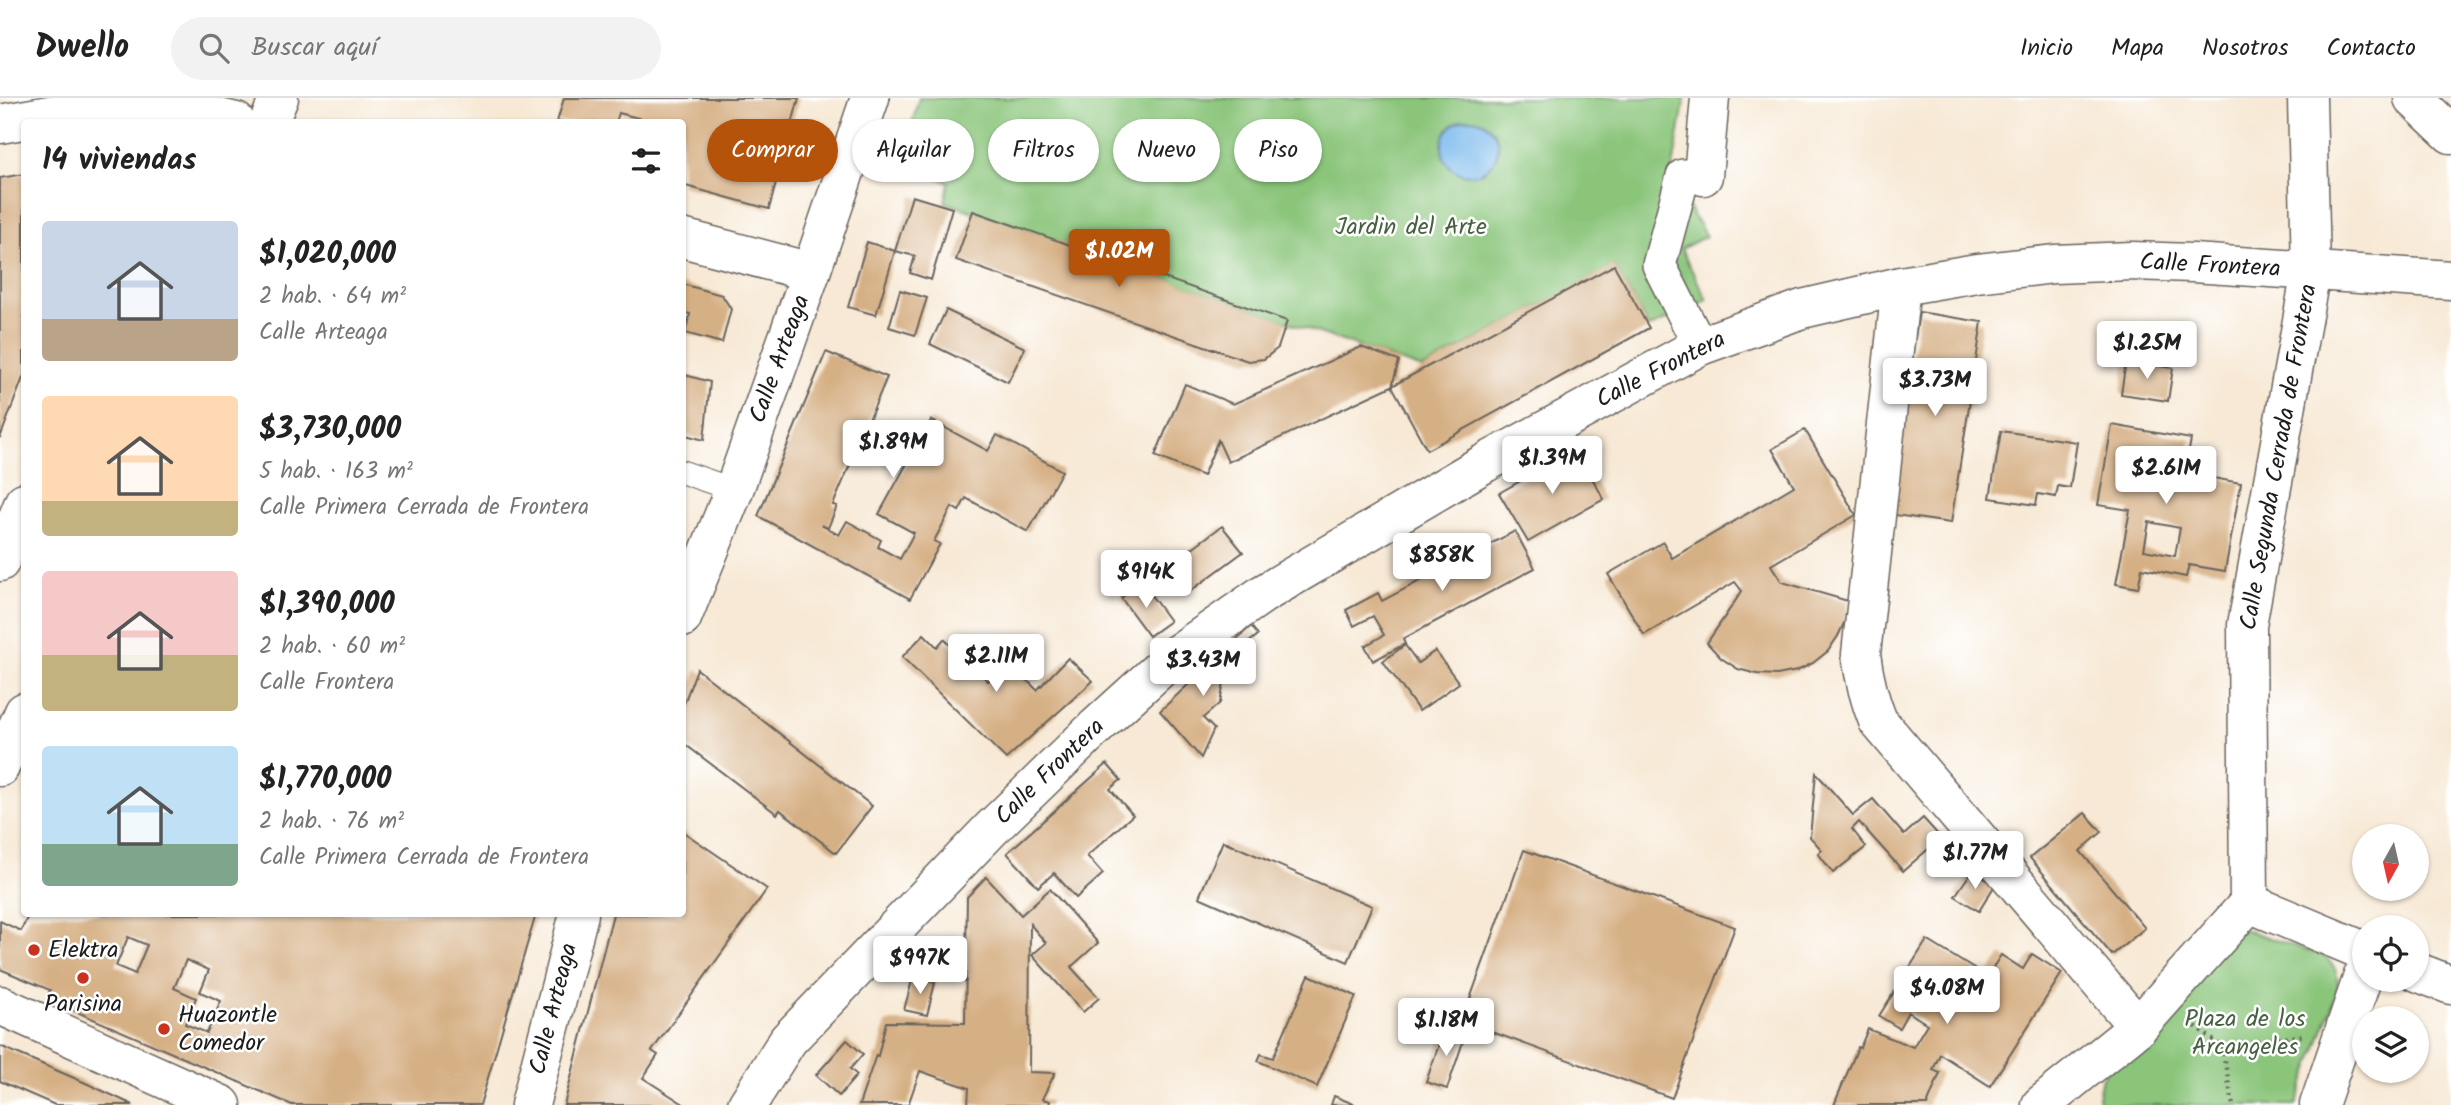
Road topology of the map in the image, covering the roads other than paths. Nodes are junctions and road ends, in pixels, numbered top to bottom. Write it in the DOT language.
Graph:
graph roads {
  1 [pos="279,98"];
  2 [pos="870,98"];
  3 [pos="1710,98"];
  4 [pos="2308,98"];
  5 [pos="2413,98"];
  6 [pos="185,110"];
  7 [pos="27,119"];
  8 [pos="223,119"];
  9 [pos="270,119"];
  10 [pos="21,120"];
  11 [pos="0,124"];
  12 [pos="2451,134"];
  13 [pos="1703,176"];
  14 [pos="686,239"];
  15 [pos="2311,271"];
  16 [pos="811,272"];
  17 [pos="2451,279"];
  18 [pos="1901,286"];
  19 [pos="1700,346"];
  20 [pos="686,473"];
  21 [pos="734,490"];
  22 [pos="21,510"];
  23 [pos="0,562"];
  24 [pos="686,608"];
  25 [pos="21,719"];
  26 [pos="0,767"];
  27 [pos="2249,903"];
  28 [pos="578,917"];
  29 [pos="2352,946"];
  30 [pos="2429,977"];
  31 [pos="2451,985"];
  32 [pos="2358,992"];
  33 [pos="0,1005"];
  34 [pos="2138,1027"];
  35 [pos="222,1105"];
  36 [pos="530,1105"];
  37 [pos="747,1105"];
  38 [pos="2041,1105"];
  39 [pos="2319,1105"];
  1 -- 9 [label="street"];
  2 -- 16 [label="street, Calle Arteaga"];
  3 -- 13 [label="street"];
  4 -- 15 [label="street, Calle Segunda Cerrada de Frontera"];
  5 -- 12 [label="street"];
  6 -- 7 [label="street"];
  6 -- 8 [label="street"];
  10 -- 11 [label="street"];
  13 -- 19 [label="street"];
  14 -- 16 [label="street"];
  15 -- 17 [label="street, Calle Frontera"];
  15 -- 18 [label="street, Calle Frontera"];
  15 -- 27 [label="street, Calle Segunda Cerrada de Frontera"];
  16 -- 21 [label="street, Calle Arteaga"];
  18 -- 19 [label="street, Calle Frontera"];
  18 -- 34 [label="street"];
  19 -- 37 [label="street, Calle Frontera"];
  20 -- 21 [label="lane"];
  21 -- 24 [label="street, Calle Arteaga"];
  22 -- 23 [label="street"];
  25 -- 26 [label="street"];
  27 -- 29 [label="street"];
  27 -- 34 [label="street"];
  28 -- 36 [label="street, Calle Arteaga"];
  30 -- 31 [label="street"];
  32 -- 39 [label="street"];
  33 -- 35 [label="street"];
  34 -- 38 [label="street"];
}
